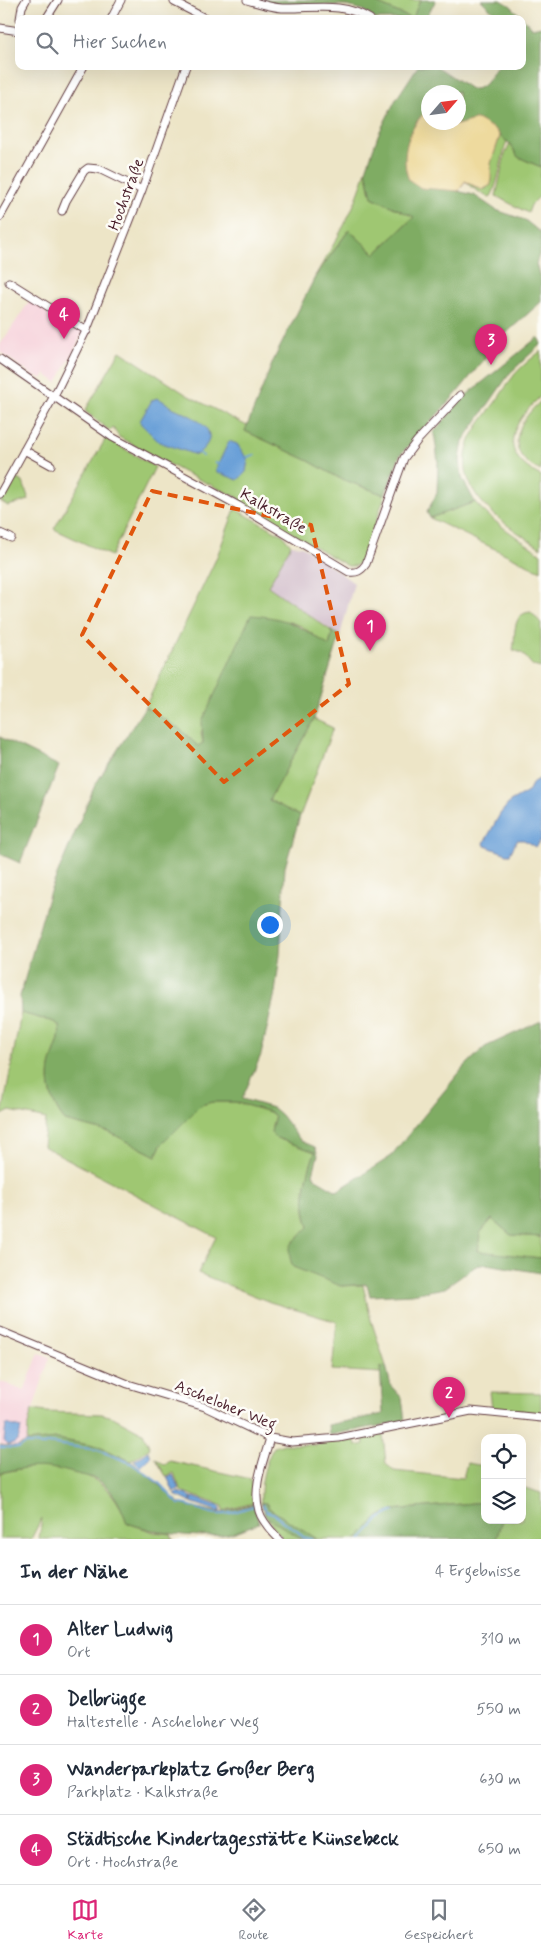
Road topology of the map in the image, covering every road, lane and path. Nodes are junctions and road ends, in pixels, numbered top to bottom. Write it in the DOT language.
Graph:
graph roads {
  1 [pos="26,0"];
  2 [pos="58,0"];
  3 [pos="121,0"];
  4 [pos="247,0"];
  5 [pos="174,2"];
  6 [pos="21,15"];
  7 [pos="49,15"];
  8 [pos="113,15"];
  9 [pos="199,15"];
  10 [pos="362,15"];
  11 [pos="0,28"];
  12 [pos="15,29"];
  13 [pos="82,70"];
  14 [pos="185,70"];
  15 [pos="142,190"];
  16 [pos="62,211"];
  17 [pos="0,218"];
  18 [pos="9,282"];
  19 [pos="87,331"];
  20 [pos="0,359"];
  21 [pos="460,395"];
  22 [pos="54,396"];
  23 [pos="24,450"];
  24 [pos="51,465"];
  25 [pos="0,494"];
  26 [pos="0,533"];
  27 [pos="11,538"];
  28 [pos="0,1331"];
  29 [pos="541,1418"];
  30 [pos="270,1438"];
  31 [pos="279,1539"];
  1 -- 6 [label="street"];
  2 -- 7 [label="street"];
  3 -- 8 [label="street"];
  4 -- 10 [label="street"];
  5 -- 9 [label="street"];
  11 -- 12 [label="street"];
  13 -- 17 [label="street"];
  14 -- 15 [label="street, Hochstraße"];
  15 -- 16 [label="street"];
  15 -- 19 [label="street, Hochstraße"];
  18 -- 19 [label="street"];
  19 -- 22 [label="street, Hochstraße"];
  20 -- 22 [label="street, Kalkstraße"];
  21 -- 22 [label="street, Kalkstraße"];
  22 -- 23 [label="street, Hochstraße"];
  23 -- 24 [label="street"];
  23 -- 25 [label="street, Hochstraße"];
  26 -- 27 [label="street"];
  28 -- 30 [label="street, Ascheloher Weg"];
  29 -- 30 [label="street, Ascheloher Weg"];
  30 -- 31 [label="street"];
}
